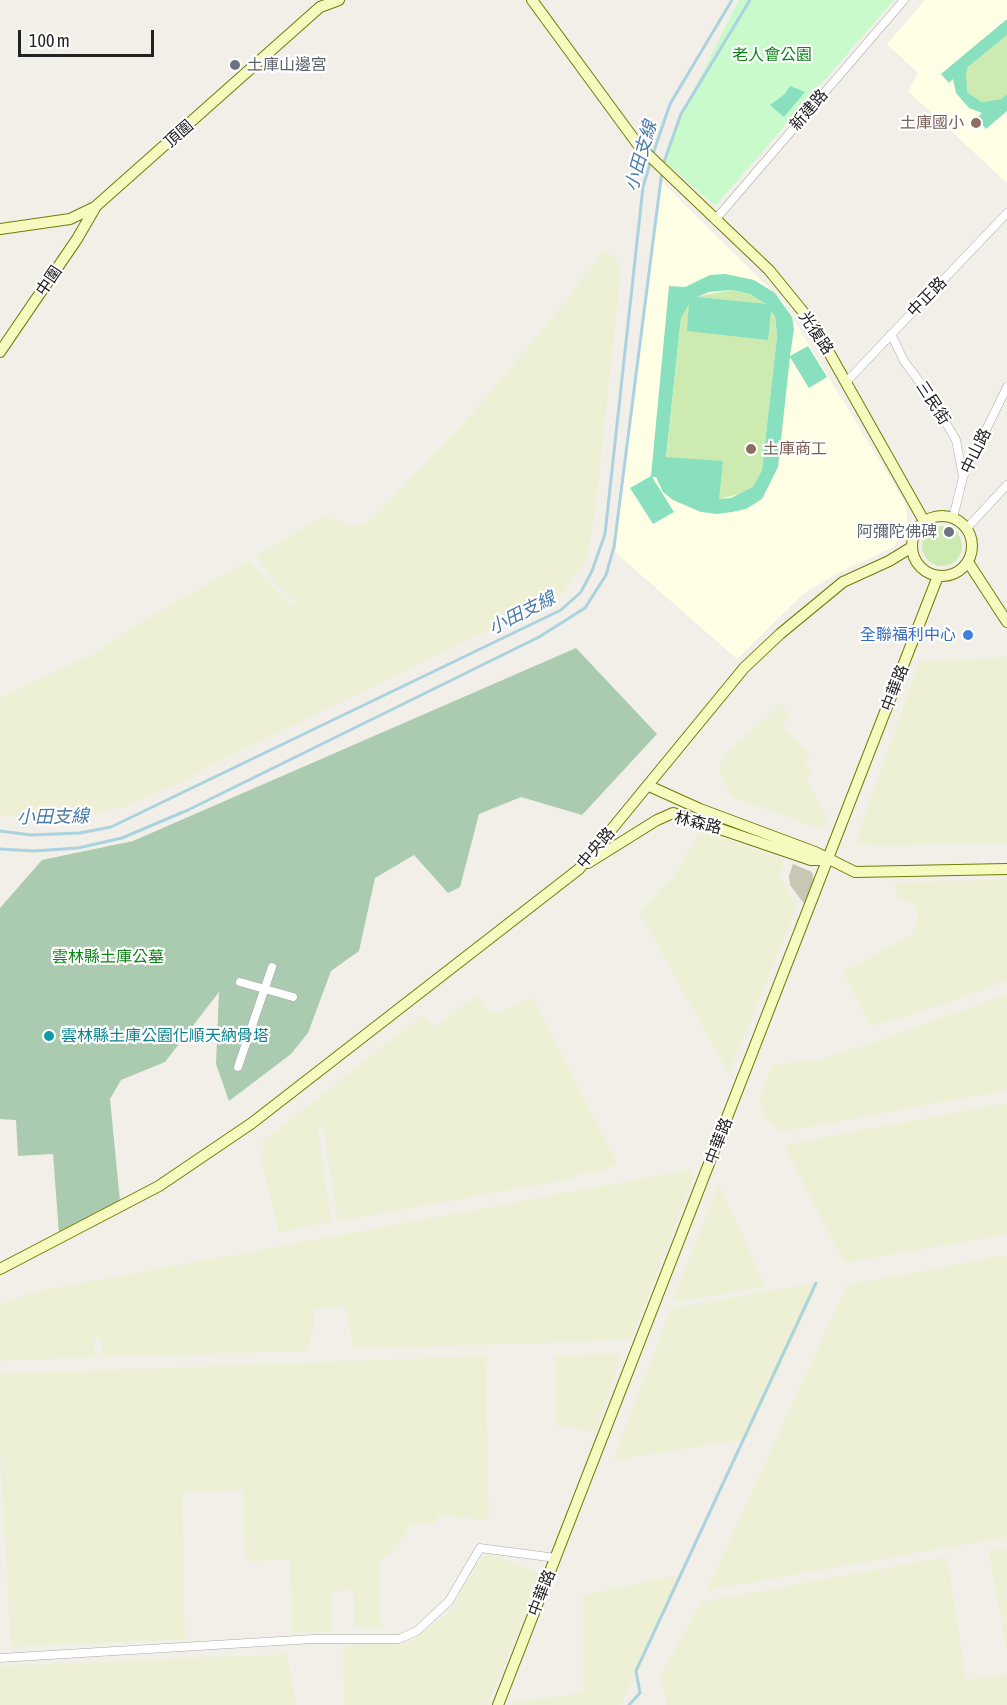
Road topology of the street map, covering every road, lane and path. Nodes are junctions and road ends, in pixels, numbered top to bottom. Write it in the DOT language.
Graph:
graph roads {
  1 [pos="339,0"];
  2 [pos="532,0"];
  3 [pos="903,0"];
  4 [pos="95,207"];
  5 [pos="1007,213"];
  6 [pos="715,220"];
  7 [pos="0,230"];
  8 [pos="891,334"];
  9 [pos="0,352"];
  10 [pos="847,381"];
  11 [pos="1007,387"];
  12 [pos="963,477"];
  13 [pos="1007,485"];
  14 [pos="953,518"];
  15 [pos="924,521"];
  16 [pos="967,528"];
  17 [pos="912,548"];
  18 [pos="968,562"];
  19 [pos="938,576"];
  20 [pos="1007,622"];
  21 [pos="649,786"];
  22 [pos="828,860"];
  23 [pos="1007,868"];
  24 [pos="579,869"];
  25 [pos="272,967"];
  26 [pos="240,982"];
  27 [pos="264,989"];
  28 [pos="294,997"];
  29 [pos="238,1067"];
  30 [pos="0,1269"];
  31 [pos="556,1558"];
  32 [pos="0,1658"];
  33 [pos="498,1705"];
  1 -- 4 [label="main road, 頂圍"];
  2 -- 6 [label="main road, 光復路"];
  3 -- 6 [label="street, 新建路"];
  4 -- 7 [label="main road, 頂圍"];
  4 -- 9 [label="main road, 中圍"];
  5 -- 8 [label="street, 中正路"];
  6 -- 10 [label="main road, 光復路"];
  8 -- 10 [label="street, 中正路"];
  8 -- 12 [label="street, 三民街"];
  10 -- 15 [label="main road, 光復路"];
  11 -- 12 [label="street, 中山路"];
  12 -- 14 [label="street, 中山路"];
  13 -- 16 [label="street"];
  14 -- 15 [label="main road"];
  14 -- 16 [label="main road"];
  15 -- 17 [label="main road"];
  16 -- 18 [label="main road"];
  17 -- 19 [label="main road"];
  17 -- 21 [label="main road, 中央路"];
  18 -- 19 [label="main road"];
  18 -- 20 [label="main road"];
  19 -- 22 [label="main road, 中華路"];
  21 -- 22 [label="main road, 林森路"];
  21 -- 24 [label="main road, 中央路"];
  22 -- 23 [label="main road, 林森路"];
  22 -- 24 [label="main road, 林森路"];
  22 -- 31 [label="main road, 中華路"];
  24 -- 30 [label="main road, 中央路"];
  25 -- 27 [label="street"];
  26 -- 27 [label="street"];
  27 -- 28 [label="street"];
  27 -- 29 [label="street"];
  31 -- 32 [label="street"];
  31 -- 33 [label="main road, 中華路"];
}
